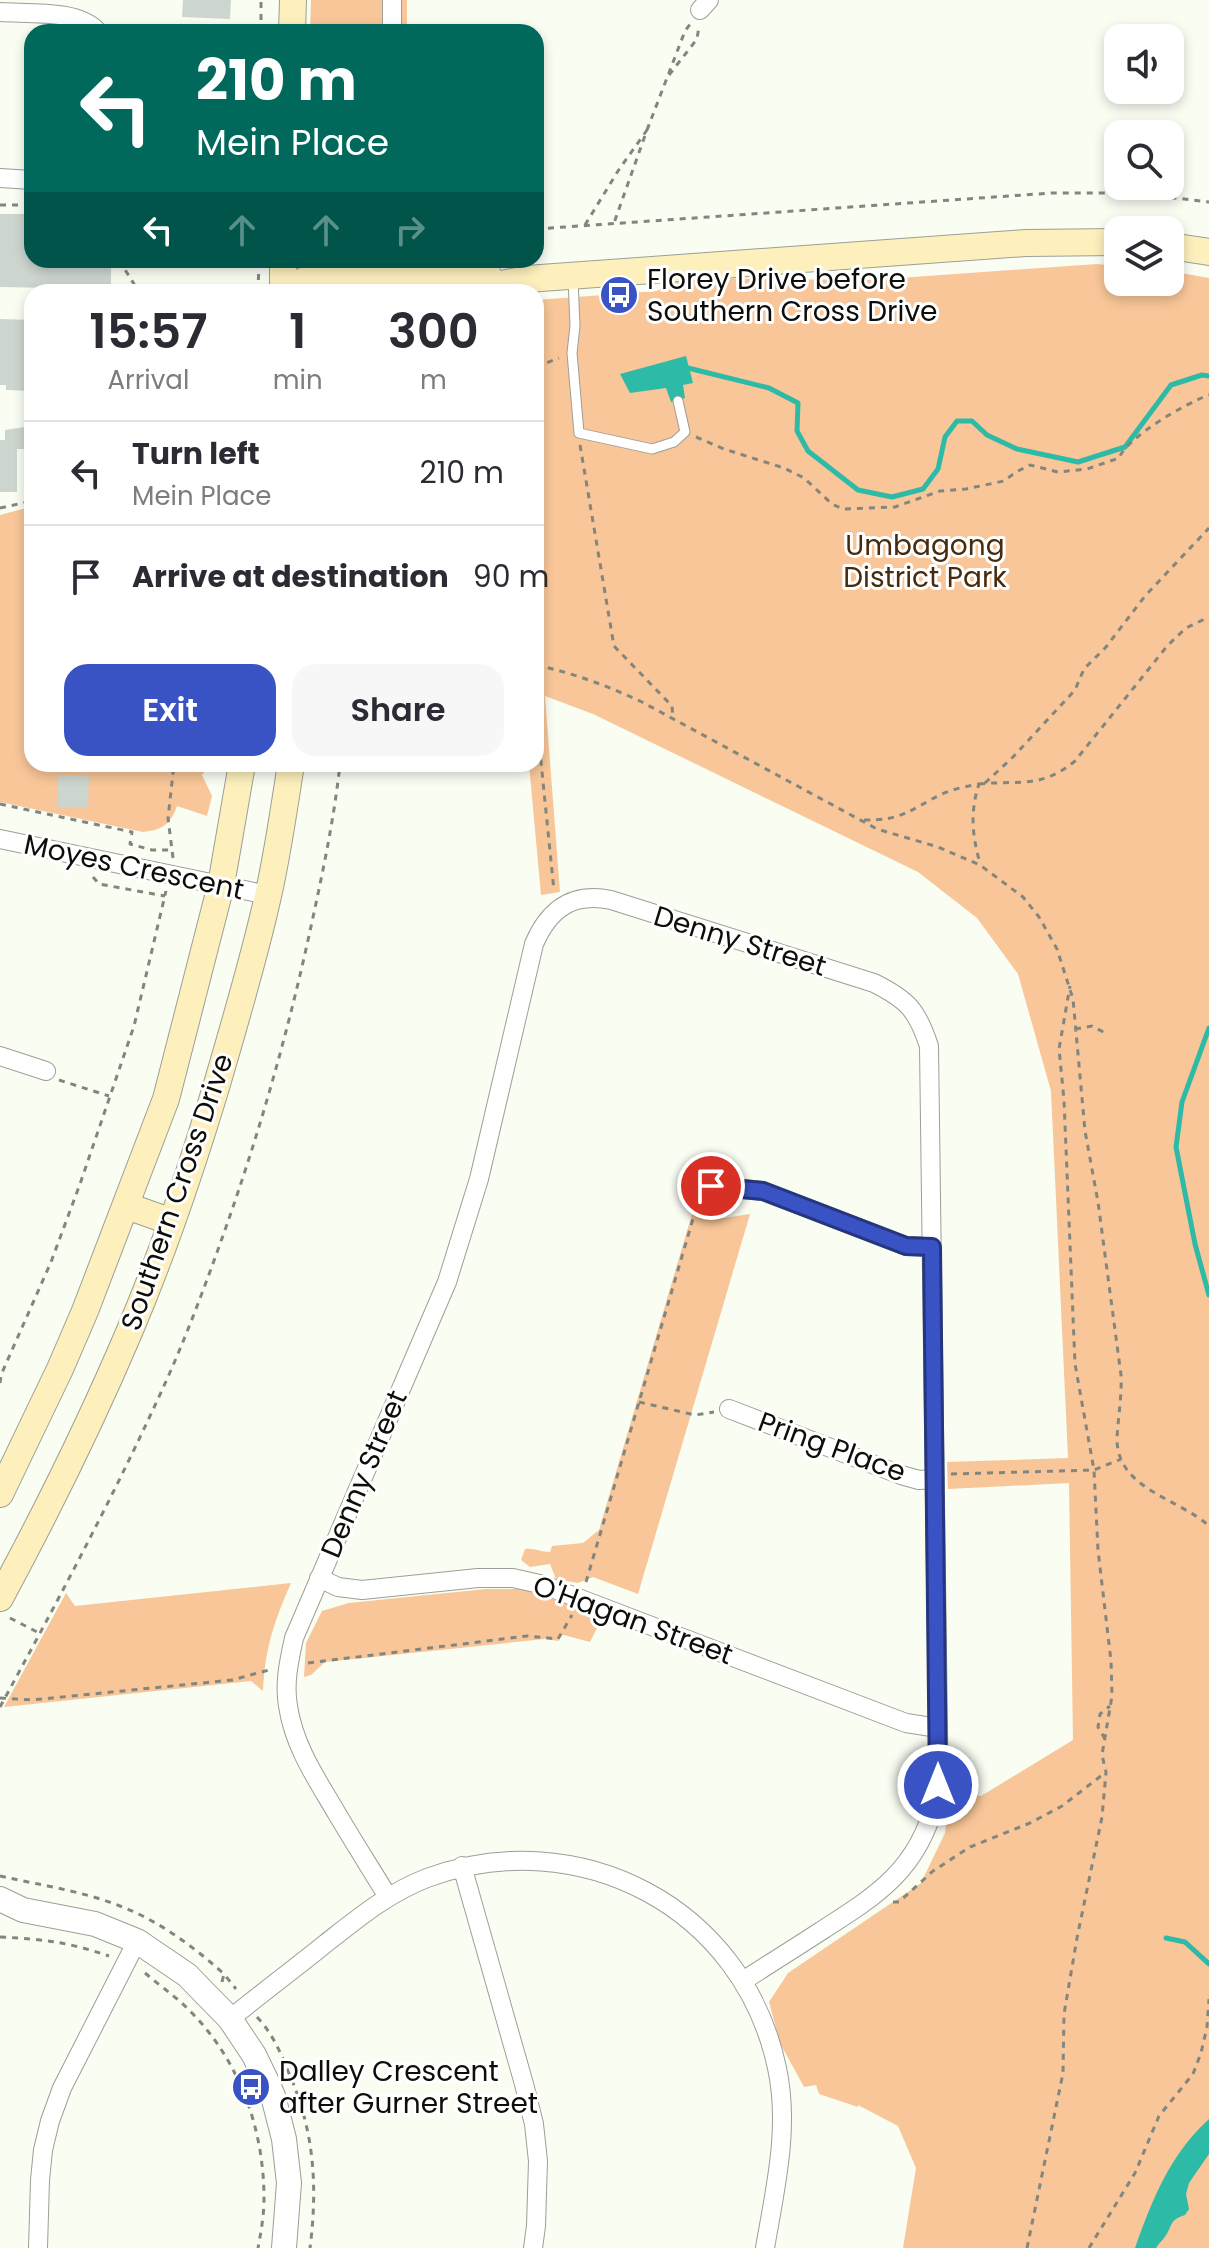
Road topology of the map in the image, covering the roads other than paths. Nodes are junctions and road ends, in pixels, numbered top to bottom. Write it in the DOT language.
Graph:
graph roads {
  1 [pos="293,0"];
  2 [pos="392,0"];
  3 [pos="0,12"];
  4 [pos="89,24"];
  5 [pos="292,24"];
  6 [pos="392,24"];
  7 [pos="0,178"];
  8 [pos="24,180"];
  9 [pos="1104,242"];
  10 [pos="1184,248"];
  11 [pos="1209,252"];
  12 [pos="347,268"];
  13 [pos="573,275"];
  14 [pos="359,278"];
  15 [pos="527,279"];
  16 [pos="301,284"];
  17 [pos="502,284"];
  18 [pos="678,401"];
  19 [pos="241,772"];
  20 [pos="290,772"];
  21 [pos="0,839"];
  22 [pos="221,885"];
  23 [pos="268,895"];
  24 [pos="0,1056"];
  25 [pos="46,1071"];
  26 [pos="711,1186"];
  27 [pos="127,1206"];
  28 [pos="172,1222"];
  29 [pos="932,1247"];
  30 [pos="729,1409"];
  31 [pos="935,1477"];
  32 [pos="0,1494"];
  33 [pos="319,1578"];
  34 [pos="3,1607"];
  35 [pos="938,1728"];
  36 [pos="462,1866"];
  37 [pos="388,1897"];
  38 [pos="0,1899"];
  39 [pos="12,1912"];
  40 [pos="131,1952"];
  41 [pos="743,1981"];
  42 [pos="230,2019"];
  43 [pos="38,2248"];
  44 [pos="284,2248"];
  45 [pos="533,2248"];
  46 [pos="765,2248"];
  1 -- 5 [label="main road"];
  2 -- 6 [label="street"];
  3 -- 4 [label="street"];
  7 -- 8 [label="street"];
  9 -- 13 [label="main road"];
  10 -- 11 [label="main road"];
  12 -- 14 [label="main road"];
  13 -- 15 [label="main road"];
  13 -- 18 [label="lane"];
  14 -- 15 [label="main road"];
  14 -- 16 [label="main road"];
  15 -- 17 [label="main road"];
  19 -- 22 [label="main road, Southern Cross Drive"];
  20 -- 23 [label="main road, Southern Cross Drive"];
  21 -- 22 [label="street, Moyes Crescent"];
  22 -- 23 [label="street, Moyes Crescent"];
  22 -- 27 [label="main road, Southern Cross Drive"];
  23 -- 28 [label="main road, Southern Cross Drive"];
  24 -- 25 [label="street"];
  26 -- 29 [label="street"];
  27 -- 28 [label="main road"];
  27 -- 32 [label="main road, Southern Cross Drive"];
  28 -- 34 [label="main road, Southern Cross Drive"];
  29 -- 31 [label="street, Denny Street"];
  29 -- 33 [label="street, Denny Street"];
  30 -- 31 [label="street, Pring Place"];
  31 -- 35 [label="street, Denny Street"];
  33 -- 35 [label="street, O'Hagan Street"];
  33 -- 37 [label="street, Denny Street"];
  35 -- 41 [label="street, Denny Street"];
  36 -- 37 [label="street"];
  36 -- 41 [label="street"];
  36 -- 45 [label="street"];
  37 -- 42 [label="street"];
  38 -- 39 [label="street"];
  39 -- 40 [label="street"];
  40 -- 42 [label="street"];
  40 -- 43 [label="street"];
  41 -- 46 [label="street"];
  42 -- 44 [label="street"];
}
